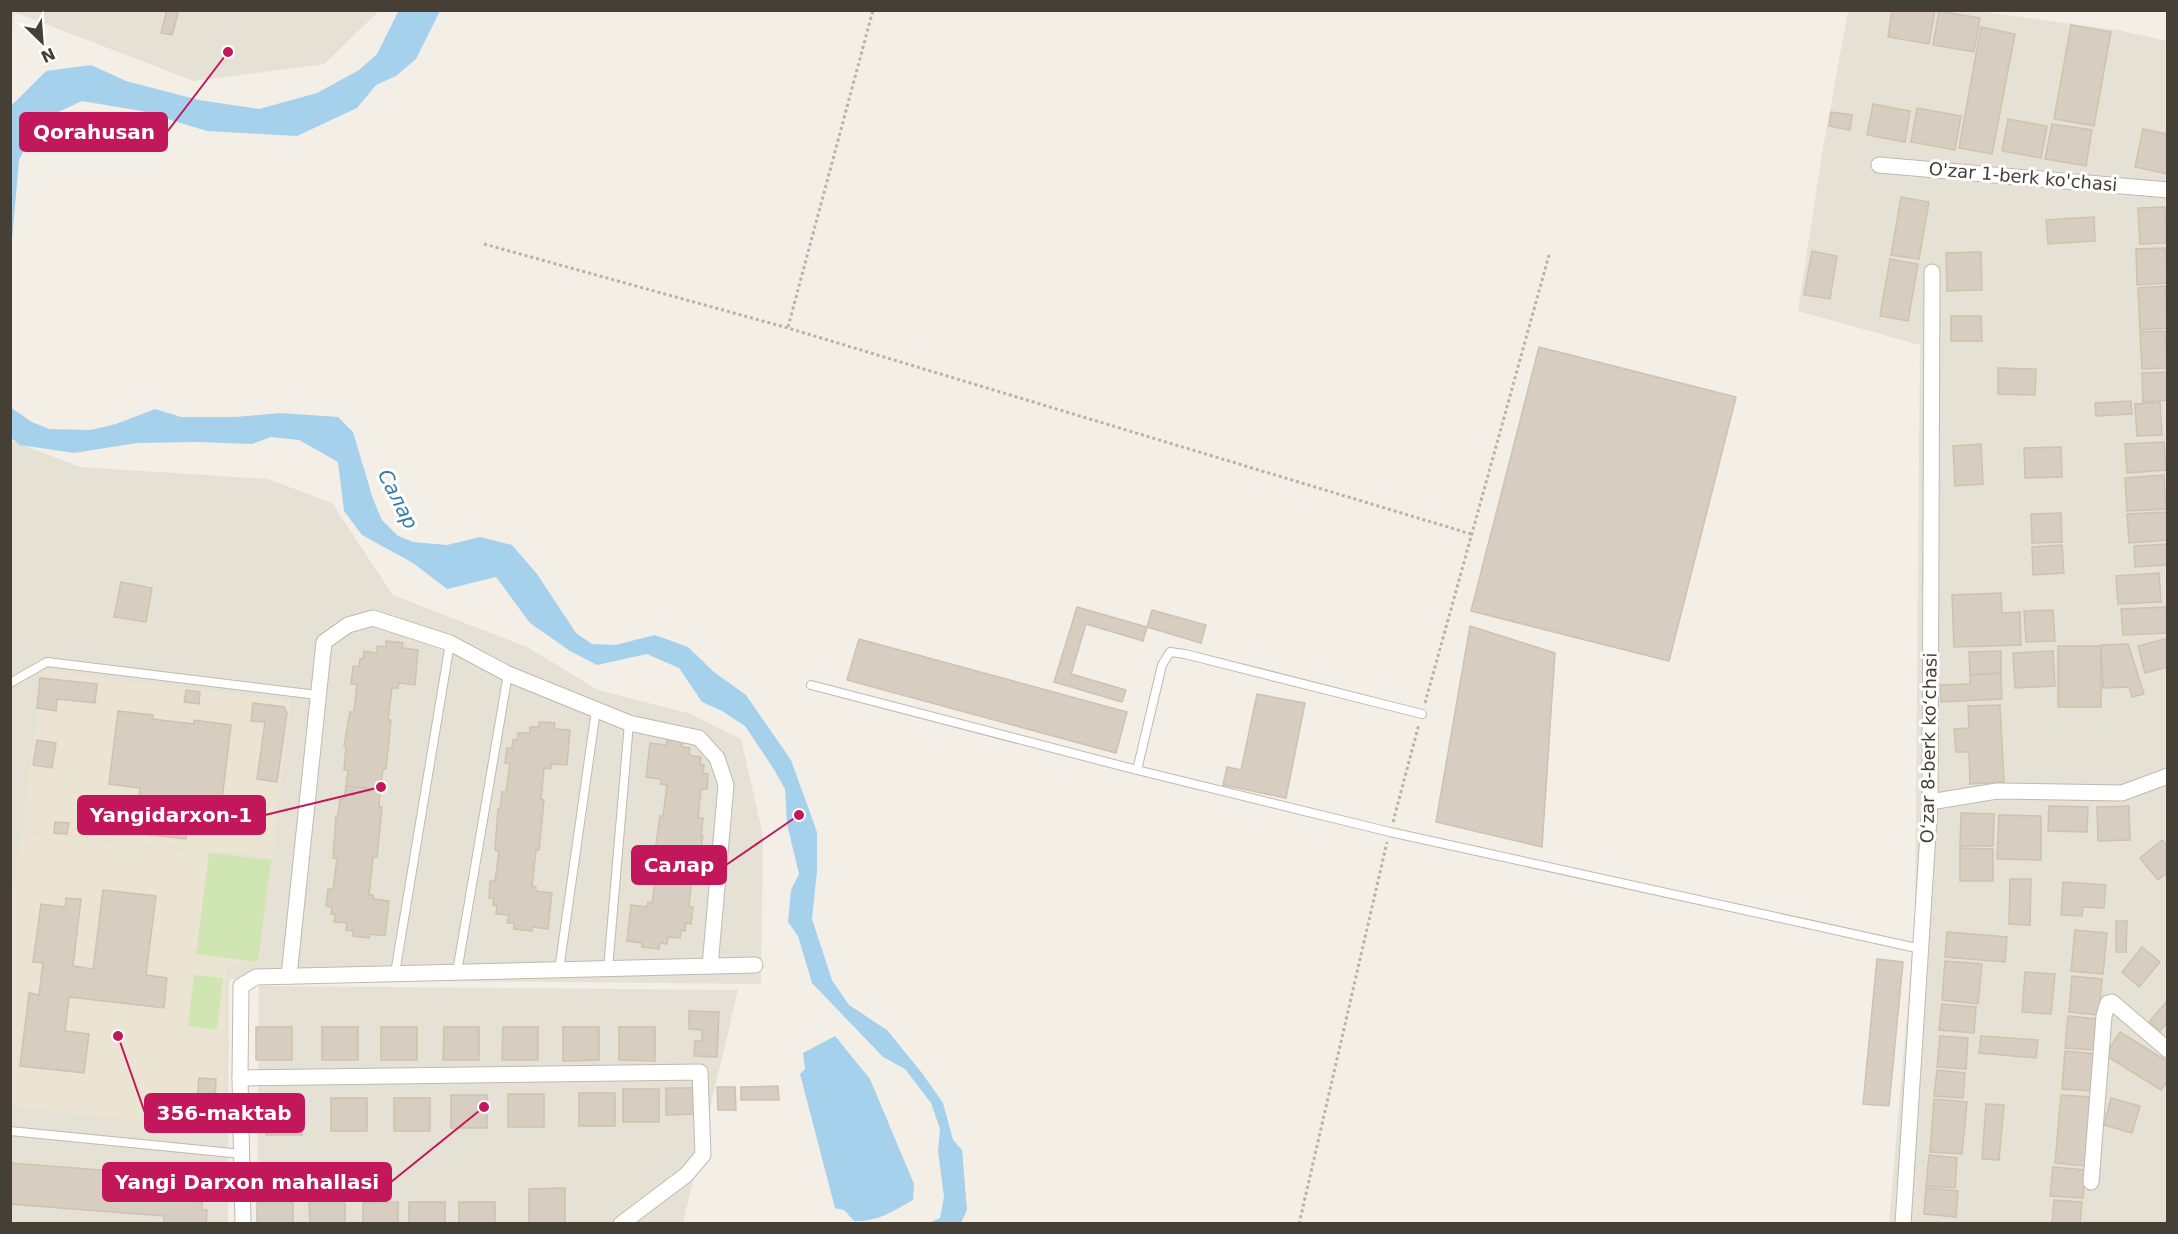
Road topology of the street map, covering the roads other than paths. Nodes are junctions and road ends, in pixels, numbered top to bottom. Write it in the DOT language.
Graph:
graph roads {
  1 [pos="1879,165"];
  2 [pos="2168,190"];
  3 [pos="1932,272"];
  4 [pos="450,643"];
  5 [pos="508,674"];
  6 [pos="10,683"];
  7 [pos="811,684"];
  8 [pos="317,695"];
  9 [pos="596,710"];
  10 [pos="1422,714"];
  11 [pos="629,723"];
  12 [pos="1137,770"];
  13 [pos="2168,776"];
  14 [pos="1930,802"];
  15 [pos="1921,949"];
  16 [pos="755,965"];
  17 [pos="710,966"];
  18 [pos="608,969"];
  19 [pos="559,970"];
  20 [pos="457,972"];
  21 [pos="395,974"];
  22 [pos="289,976"];
  23 [pos="2168,1050"];
  24 [pos="240,1078"];
  25 [pos="10,1131"];
  26 [pos="242,1154"];
  27 [pos="2091,1182"];
  28 [pos="243,1224"];
  29 [pos="621,1224"];
  30 [pos="1904,1224"];
  1 -- 2 [label="street, O'zar 1-berk ko'chasi"];
  3 -- 14 [label="street, Oʻzar 8-berk koʻchasi"];
  4 -- 5 [label="street"];
  4 -- 8 [label="street"];
  4 -- 21 [label="lane"];
  5 -- 9 [label="street"];
  5 -- 20 [label="lane"];
  6 -- 8 [label="lane"];
  7 -- 12 [label="lane"];
  8 -- 22 [label="street"];
  9 -- 11 [label="street"];
  9 -- 19 [label="lane"];
  10 -- 12 [label="lane"];
  11 -- 17 [label="street"];
  11 -- 18 [label="lane"];
  12 -- 15 [label="lane"];
  13 -- 14 [label="street"];
  14 -- 15 [label="street, Oʻzar 8-berk koʻchasi"];
  15 -- 30 [label="street, Oʻzar 8-berk koʻchasi"];
  16 -- 17 [label="street"];
  17 -- 18 [label="street"];
  18 -- 19 [label="street"];
  19 -- 20 [label="street"];
  20 -- 21 [label="street"];
  21 -- 22 [label="street"];
  22 -- 24 [label="street"];
  23 -- 27 [label="street"];
  24 -- 26 [label="street"];
  24 -- 29 [label="street"];
  25 -- 26 [label="lane"];
  26 -- 28 [label="street"];
}
